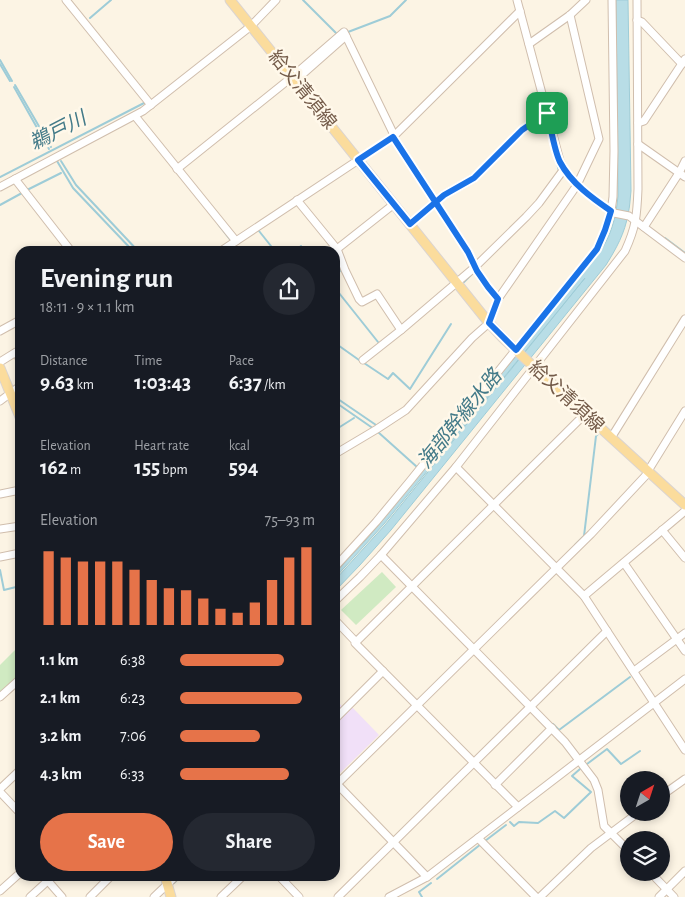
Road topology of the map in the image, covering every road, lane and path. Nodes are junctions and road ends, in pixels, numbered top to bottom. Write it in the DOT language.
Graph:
graph roads {
  1 [pos="66,0"];
  2 [pos="72,0"];
  3 [pos="230,0"];
  4 [pos="276,0"];
  5 [pos="518,0"];
  6 [pos="586,0"];
  7 [pos="612,0"];
  8 [pos="637,0"];
  9 [pos="520,11"];
  10 [pos="570,15"];
  11 [pos="637,20"];
  12 [pos="88,24"];
  13 [pos="250,26"];
  14 [pos="529,44"];
  15 [pos="684,62"];
  16 [pos="293,79"];
  17 [pos="152,103"];
  18 [pos="547,113"];
  19 [pos="135,116"];
  20 [pos="638,123"];
  21 [pos="393,136"];
  22 [pos="638,144"];
  23 [pos="358,160"];
  24 [pos="685,161"];
  25 [pos="177,169"];
  26 [pos="564,169"];
  27 [pos="682,175"];
  28 [pos="15,179"];
  29 [pos="577,185"];
  30 [pos="0,187"];
  31 [pos="297,200"];
  32 [pos="436,202"];
  33 [pos="394,204"];
  34 [pos="612,212"];
  35 [pos="636,222"];
  36 [pos="410,224"];
  37 [pos="644,227"];
  38 [pos="236,242"];
  39 [pos="68,246"];
  40 [pos="229,246"];
  41 [pos="335,246"];
  42 [pos="340,247"];
  43 [pos="340,258"];
  44 [pos="685,258"];
  45 [pos="475,267"];
  46 [pos="457,283"];
  47 [pos="498,299"];
  48 [pos="685,319"];
  49 [pos="15,323"];
  50 [pos="489,323"];
  51 [pos="401,330"];
  52 [pos="0,332"];
  53 [pos="517,351"];
  54 [pos="15,353"];
  55 [pos="363,360"];
  56 [pos="0,362"];
  57 [pos="532,365"];
  58 [pos="0,368"];
  59 [pos="15,390"];
  60 [pos="10,393"];
  61 [pos="0,401"];
  62 [pos="15,405"];
  63 [pos="685,411"];
  64 [pos="586,414"];
  65 [pos="611,438"];
  66 [pos="340,451"];
  67 [pos="456,467"];
  68 [pos="648,472"];
  69 [pos="15,491"];
  70 [pos="0,494"];
  71 [pos="494,505"];
  72 [pos="685,505"];
  73 [pos="685,511"];
  74 [pos="15,526"];
  75 [pos="0,528"];
  76 [pos="662,530"];
  77 [pos="15,554"];
  78 [pos="381,555"];
  79 [pos="0,557"];
  80 [pos="685,558"];
  81 [pos="340,561"];
  82 [pos="624,563"];
  83 [pos="554,567"];
  84 [pos="412,586"];
  85 [pos="340,596"];
  86 [pos="584,596"];
  87 [pos="340,625"];
  88 [pos="607,631"];
  89 [pos="685,633"];
  90 [pos="676,639"];
  91 [pos="356,642"];
  92 [pos="472,647"];
  93 [pos="685,651"];
  94 [pos="383,671"];
  95 [pos="634,671"];
  96 [pos="685,679"];
  97 [pos="15,684"];
  98 [pos="0,697"];
  99 [pos="654,702"];
  100 [pos="415,703"];
  101 [pos="530,706"];
  102 [pos="340,714"];
  103 [pos="552,728"];
  104 [pos="685,750"];
  105 [pos="580,761"];
  106 [pos="474,763"];
  107 [pos="15,775"];
  108 [pos="340,778"];
  109 [pos="685,779"];
  110 [pos="495,784"];
  111 [pos="340,786"];
  112 [pos="0,790"];
  113 [pos="670,790"];
  114 [pos="15,807"];
  115 [pos="518,807"];
  116 [pos="627,821"];
  117 [pos="611,833"];
  118 [pos="478,838"];
  119 [pos="393,842"];
  120 [pos="620,842"];
  121 [pos="685,872"];
  122 [pos="427,877"];
  123 [pos="15,878"];
  124 [pos="685,878"];
  125 [pos="48,881"];
  126 [pos="51,881"];
  127 [pos="106,881"];
  128 [pos="165,881"];
  129 [pos="166,881"];
  130 [pos="238,881"];
  131 [pos="284,881"];
  132 [pos="658,881"];
  133 [pos="0,891"];
  134 [pos="669,894"];
  135 [pos="30,897"];
  136 [pos="62,897"];
  137 [pos="90,897"];
  138 [pos="154,897"];
  139 [pos="172,897"];
  140 [pos="221,897"];
  141 [pos="300,897"];
  142 [pos="338,897"];
  143 [pos="389,897"];
  144 [pos="536,897"];
  145 [pos="540,897"];
  146 [pos="659,897"];
  1 -- 12 [label="street"];
  2 -- 12 [label="street"];
  3 -- 13 [label="main road, 給父清須線"];
  4 -- 13 [label="street"];
  5 -- 9 [label="street"];
  6 -- 10 [label="street"];
  7 -- 34 [label="street"];
  8 -- 11 [label="street"];
  9 -- 14 [label="street"];
  9 -- 21 [label="street"];
  10 -- 14 [label="street"];
  10 -- 29 [label="street"];
  11 -- 15 [label="street"];
  11 -- 20 [label="street"];
  12 -- 17 [label="street"];
  13 -- 16 [label="main road, 給父清須線"];
  13 -- 17 [label="street"];
  14 -- 18 [label="street"];
  15 -- 20 [label="street"];
  16 -- 21 [label="street"];
  16 -- 23 [label="main road, 給父清須線"];
  16 -- 25 [label="street"];
  17 -- 19 [label="street"];
  18 -- 26 [label="street"];
  18 -- 32 [label="street"];
  19 -- 25 [label="street"];
  19 -- 28 [label="street"];
  20 -- 22 [label="street"];
  21 -- 23 [label="street"];
  21 -- 32 [label="street"];
  22 -- 27 [label="street"];
  22 -- 35 [label="street"];
  23 -- 31 [label="street"];
  23 -- 33 [label="main road, 給父清須線"];
  24 -- 27 [label="street"];
  25 -- 38 [label="street"];
  26 -- 29 [label="street"];
  26 -- 45 [label="street"];
  27 -- 37 [label="street"];
  28 -- 30 [label="street"];
  28 -- 39 [label="street"];
  29 -- 34 [label="street"];
  29 -- 47 [label="street"];
  31 -- 38 [label="street"];
  31 -- 41 [label="street"];
  32 -- 36 [label="street"];
  32 -- 45 [label="street"];
  33 -- 36 [label="main road, 給父清須線"];
  33 -- 42 [label="street"];
  34 -- 35 [label="street"];
  34 -- 53 [label="street"];
  35 -- 37 [label="street"];
  35 -- 57 [label="street"];
  36 -- 46 [label="main road, 給父清須線"];
  37 -- 44 [label="street"];
  38 -- 40 [label="street"];
  43 -- 51 [label="street"];
  45 -- 46 [label="street"];
  45 -- 47 [label="street"];
  46 -- 50 [label="main road, 給父清須線"];
  46 -- 51 [label="street"];
  47 -- 50 [label="street"];
  48 -- 65 [label="street"];
  49 -- 52 [label="street"];
  50 -- 53 [label="main road, 給父清須線"];
  50 -- 66 [label="street"];
  51 -- 55 [label="street"];
  53 -- 57 [label="main road, 給父清須線"];
  53 -- 81 [label="street"];
  54 -- 56 [label="street"];
  57 -- 64 [label="main road, 給父清須線"];
  57 -- 67 [label="street"];
  58 -- 60 [label="main road"];
  59 -- 60 [label="street"];
  60 -- 61 [label="street"];
  60 -- 62 [label="main road"];
  63 -- 68 [label="street"];
  64 -- 65 [label="main road, 給父清須線"];
  64 -- 71 [label="street"];
  65 -- 68 [label="main road, 給父清須線"];
  67 -- 71 [label="street"];
  67 -- 78 [label="street"];
  68 -- 72 [label="main road, 給父清須線"];
  68 -- 83 [label="street"];
  69 -- 70 [label="street"];
  71 -- 83 [label="street"];
  71 -- 84 [label="street"];
  73 -- 76 [label="street"];
  74 -- 75 [label="street"];
  76 -- 80 [label="street"];
  76 -- 82 [label="street"];
  77 -- 79 [label="street"];
  78 -- 84 [label="street"];
  78 -- 85 [label="street"];
  82 -- 86 [label="street"];
  82 -- 90 [label="street"];
  83 -- 86 [label="street"];
  83 -- 92 [label="street"];
  84 -- 91 [label="street"];
  84 -- 92 [label="street"];
  86 -- 88 [label="street"];
  87 -- 91 [label="street"];
  88 -- 95 [label="street"];
  88 -- 101 [label="street"];
  89 -- 90 [label="street"];
  90 -- 93 [label="street"];
  90 -- 95 [label="street"];
  91 -- 94 [label="street"];
  92 -- 100 [label="street"];
  92 -- 101 [label="street"];
  94 -- 100 [label="street"];
  94 -- 102 [label="street"];
  95 -- 99 [label="street"];
  96 -- 99 [label="street"];
  97 -- 98 [label="street"];
  99 -- 104 [label="street"];
  99 -- 105 [label="street"];
  100 -- 106 [label="street"];
  100 -- 108 [label="street"];
  101 -- 103 [label="street"];
  101 -- 106 [label="street"];
  103 -- 105 [label="street"];
  103 -- 110 [label="street"];
  105 -- 115 [label="street"];
  105 -- 117 [label="street"];
  106 -- 110 [label="street"];
  106 -- 119 [label="street"];
  107 -- 112 [label="street"];
  109 -- 113 [label="street"];
  110 -- 115 [label="street"];
  111 -- 119 [label="street"];
  112 -- 114 [label="street"];
  115 -- 118 [label="street"];
  116 -- 117 [label="street"];
  117 -- 120 [label="street"];
  117 -- 145 [label="street"];
  118 -- 122 [label="street"];
  118 -- 144 [label="street"];
  119 -- 122 [label="street"];
  119 -- 142 [label="street"];
  121 -- 134 [label="street"];
  122 -- 143 [label="street"];
  123 -- 133 [label="street"];
  124 -- 134 [label="street"];
  125 -- 135 [label="street"];
  126 -- 136 [label="street"];
  127 -- 137 [label="street"];
  128 -- 138 [label="street"];
  129 -- 139 [label="main road"];
  130 -- 140 [label="street"];
  131 -- 141 [label="street"];
  132 -- 134 [label="street"];
  134 -- 146 [label="street"];
}
